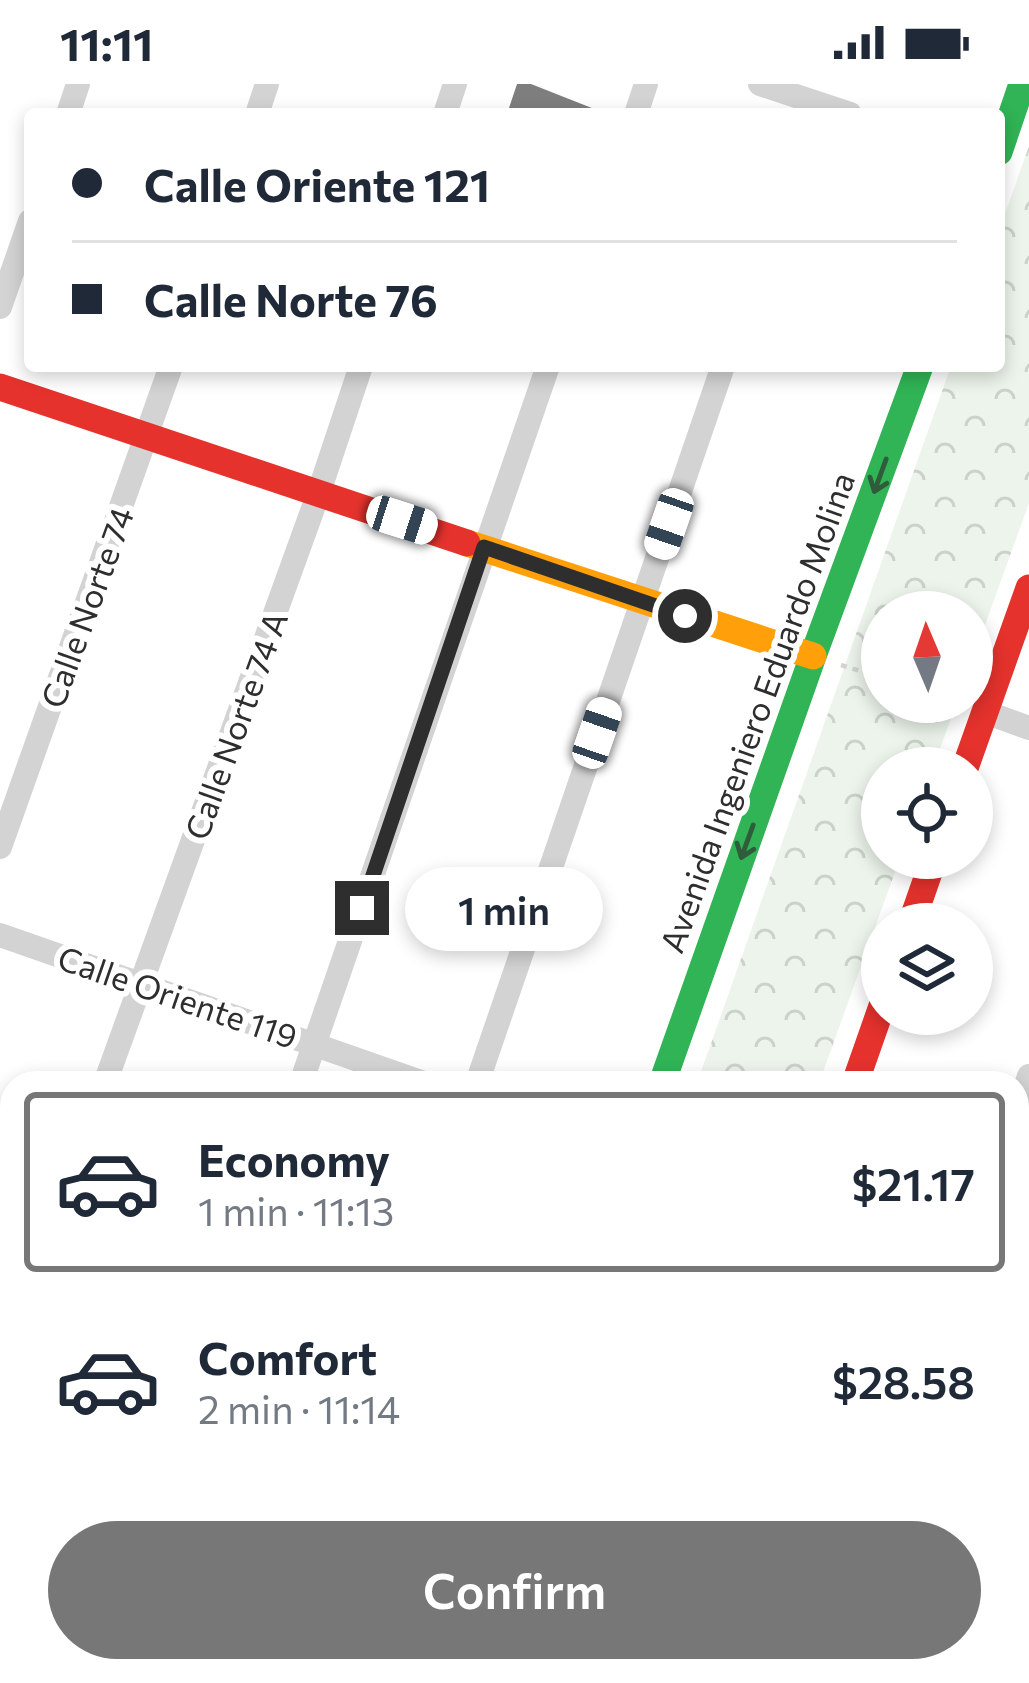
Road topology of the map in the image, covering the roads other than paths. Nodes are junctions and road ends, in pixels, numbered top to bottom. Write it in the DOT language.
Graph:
graph roads {
  1 [pos="760,84"];
  2 [pos="1022,84"];
  3 [pos="815,100"];
  4 [pos="1005,134"];
  5 [pos="24,238"];
  6 [pos="0,307"];
  7 [pos="170,372"];
  8 [pos="359,372"];
  9 [pos="546,372"];
  10 [pos="721,372"];
  11 [pos="918,372"];
  12 [pos="0,387"];
  13 [pos="147,438"];
  14 [pos="319,492"];
  15 [pos="484,547"];
  16 [pos="1029,588"];
  17 [pos="642,602"];
  18 [pos="813,656"];
  19 [pos="993,689"];
  20 [pos="993,715"];
  21 [pos="1029,728"];
  22 [pos="0,848"];
  23 [pos="0,935"];
  24 [pos="142,983"];
  25 [pos="872,1035"];
  26 [pos="315,1043"];
  27 [pos="109,1071"];
  28 [pos="305,1071"];
  29 [pos="391,1071"];
  30 [pos="481,1071"];
  31 [pos="666,1071"];
  32 [pos="859,1071"];
  1 -- 3 [label="street"];
  2 -- 4 [label="main road"];
  5 -- 6 [label="street"];
  7 -- 13 [label="street, Calle Norte 74"];
  8 -- 14 [label="street, Calle Norte 74 A"];
  9 -- 15 [label="street"];
  10 -- 17 [label="street"];
  11 -- 18 [label="main road, Avenida Ingeniero Eduardo Molina, one-way"];
  12 -- 13 [label="main road"];
  13 -- 14 [label="main road"];
  13 -- 22 [label="street, Calle Norte 74"];
  14 -- 15 [label="main road"];
  14 -- 24 [label="street, Calle Norte 74 A"];
  15 -- 17 [label="main road"];
  15 -- 26 [label="street"];
  16 -- 19 [label="main road"];
  17 -- 18 [label="main road"];
  17 -- 30 [label="street"];
  18 -- 31 [label="main road, Avenida Ingeniero Eduardo Molina, one-way"];
  20 -- 21 [label="street"];
  23 -- 24 [label="street, Calle Oriente 119"];
  24 -- 26 [label="street, Calle Oriente 119"];
  24 -- 27 [label="street, Calle Norte 74 A"];
  25 -- 32 [label="main road"];
  26 -- 28 [label="street"];
  26 -- 29 [label="street, Calle Oriente 119"];
}
